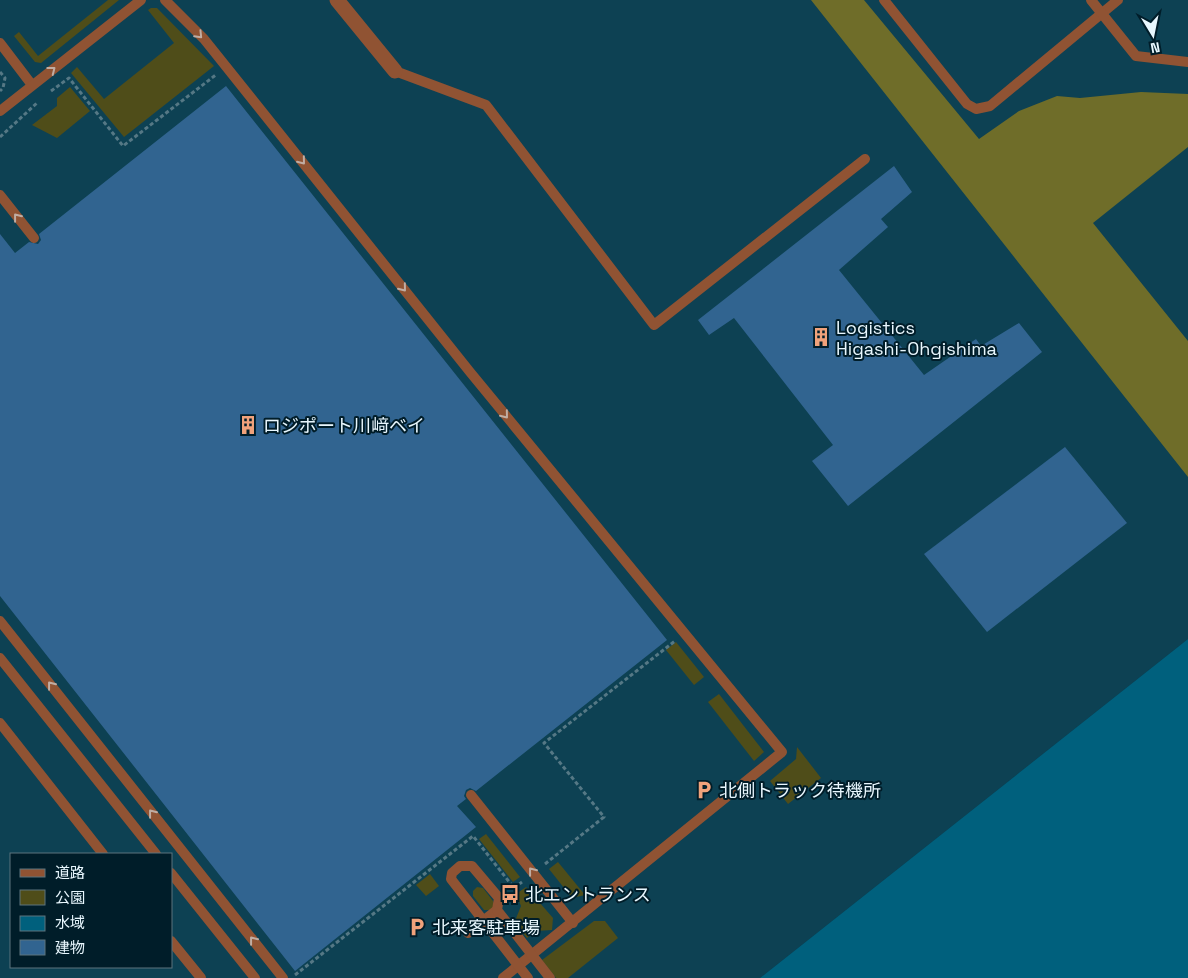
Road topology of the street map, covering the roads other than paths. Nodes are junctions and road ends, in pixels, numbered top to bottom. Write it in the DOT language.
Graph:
graph roads {
  1 [pos="140,0"];
  2 [pos="165,0"];
  3 [pos="337,0"];
  4 [pos="884,0"];
  5 [pos="1091,0"];
  6 [pos="1118,0"];
  7 [pos="1101,13"];
  8 [pos="0,43"];
  9 [pos="1188,62"];
  10 [pos="395,71"];
  11 [pos="32,85"];
  12 [pos="0,111"];
  13 [pos="865,159"];
  14 [pos="0,195"];
  15 [pos="34,238"];
  16 [pos="0,621"];
  17 [pos="0,658"];
  18 [pos="0,723"];
  19 [pos="471,795"];
  20 [pos="102,853"];
  21 [pos="155,853"];
  22 [pos="172,874"];
  23 [pos="497,910"];
  24 [pos="484,921"];
  25 [pos="573,923"];
  26 [pos="468,933"];
  27 [pos="172,942"];
  28 [pos="532,956"];
  29 [pos="518,966"];
  30 [pos="201,978"];
  31 [pos="255,978"];
  32 [pos="283,978"];
  33 [pos="503,978"];
  34 [pos="528,978"];
  35 [pos="550,978"];
  11 -- 1 [label="lane, one-way"];
  2 -- 25 [label="lane, one-way"];
  3 -- 10 [label="street"];
  4 -- 7 [label="lane"];
  5 -- 7 [label="lane"];
  6 -- 7 [label="lane"];
  7 -- 9 [label="lane"];
  8 -- 11 [label="lane"];
  10 -- 13 [label="lane"];
  11 -- 12 [label="lane"];
  15 -- 14 [label="lane, one-way"];
  32 -- 16 [label="lane, one-way"];
  17 -- 21 [label="lane"];
  18 -- 20 [label="lane"];
  25 -- 19 [label="lane, one-way"];
  22 -- 31 [label="lane"];
  23 -- 24 [label="lane"];
  23 -- 24 [label="lane"];
  23 -- 28 [label="lane"];
  24 -- 26 [label="lane"];
  24 -- 29 [label="lane"];
  25 -- 28 [label="lane"];
  27 -- 30 [label="lane"];
  28 -- 29 [label="lane"];
  28 -- 35 [label="lane"];
  29 -- 33 [label="lane"];
  29 -- 34 [label="lane"];
}
